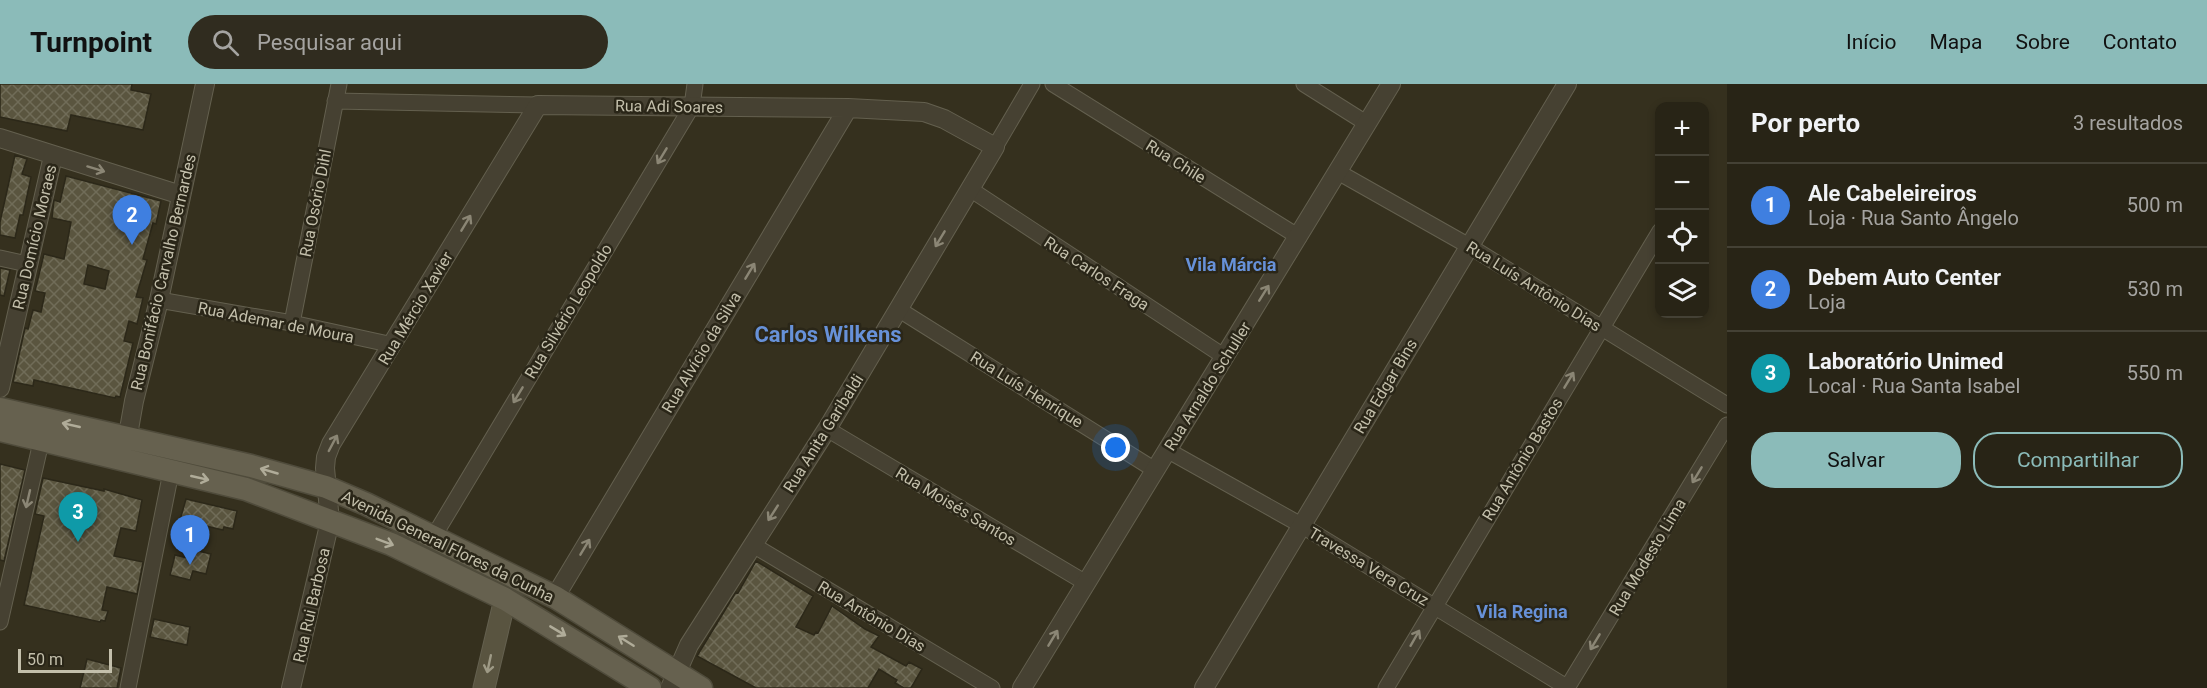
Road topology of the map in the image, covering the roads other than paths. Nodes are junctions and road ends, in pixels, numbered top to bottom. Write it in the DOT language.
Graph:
graph roads {
  1 [pos="205,84"];
  2 [pos="339,84"];
  3 [pos="695,84"];
  4 [pos="1032,84"];
  5 [pos="1053,84"];
  6 [pos="1304,84"];
  7 [pos="1391,84"];
  8 [pos="1567,84"];
  9 [pos="335,101"];
  10 [pos="538,105"];
  11 [pos="692,106"];
  12 [pos="848,108"];
  13 [pos="1366,123"];
  14 [pos="0,138"];
  15 [pos="994,147"];
  16 [pos="53,156"];
  17 [pos="1338,171"];
  18 [pos="970,189"];
  19 [pos="181,195"];
  20 [pos="1299,237"];
  21 [pos="1655,238"];
  22 [pos="1469,246"];
  23 [pos="0,258"];
  24 [pos="27,264"];
  25 [pos="159,300"];
  26 [pos="898,309"];
  27 [pos="292,323"];
  28 [pos="1601,327"];
  29 [pos="393,345"];
  30 [pos="1225,357"];
  31 [pos="0,388"];
  32 [pos="1727,405"];
  33 [pos="0,410"];
  34 [pos="1727,425"];
  35 [pos="827,429"];
  36 [pos="3,432"];
  37 [pos="128,438"];
  38 [pos="40,442"];
  39 [pos="1167,450"];
  40 [pos="123,461"];
  41 [pos="1155,470"];
  42 [pos="171,472"];
  43 [pos="326,487"];
  44 [pos="330,521"];
  45 [pos="1301,525"];
  46 [pos="434,536"];
  47 [pos="753,545"];
  48 [pos="1086,583"];
  49 [pos="555,597"];
  50 [pos="505,599"];
  51 [pos="1434,606"];
  52 [pos="0,622"];
  53 [pos="673,680"];
  54 [pos="128,688"];
  55 [pos="291,688"];
  56 [pos="484,688"];
  57 [pos="650,688"];
  58 [pos="701,688"];
  59 [pos="992,688"];
  60 [pos="1022,688"];
  61 [pos="1204,688"];
  62 [pos="1386,688"];
  63 [pos="1568,688"];
  1 -- 19 [label="street, Rua Bonifácio Carvalho Bernardes"];
  2 -- 9 [label="street, Rua Osório Dihl"];
  3 -- 11 [label="street, Rua Silvério Leopoldo"];
  4 -- 15 [label="street, Rua Anita Garibaldi"];
  5 -- 20 [label="street, Rua Chile"];
  6 -- 13 [label="street"];
  7 -- 13 [label="street, Rua Arnaldo Schuller"];
  8 -- 22 [label="street, Rua Edgar Bins"];
  9 -- 10 [label="street, Rua Adi Soares"];
  9 -- 27 [label="street, Rua Osório Dihl"];
  10 -- 11 [label="street, Rua Adi Soares"];
  29 -- 10 [label="street, Rua Mércio Xavier, one-way"];
  11 -- 12 [label="street, Rua Adi Soares"];
  11 -- 46 [label="street, Rua Silvério Leopoldo, one-way"];
  12 -- 15 [label="street, Rua Adi Soares"];
  49 -- 12 [label="street, Rua Alvício da Silva, one-way"];
  13 -- 17 [label="street, Rua Arnaldo Schuller"];
  14 -- 16 [label="street"];
  15 -- 18 [label="street, Rua Anita Garibaldi"];
  16 -- 19 [label="street, one-way"];
  16 -- 24 [label="street, Rua Domício Moraes"];
  17 -- 20 [label="street, Rua Arnaldo Schuller"];
  17 -- 22 [label="street, Rua Luís Antônio Dias"];
  18 -- 26 [label="street, Rua Anita Garibaldi, one-way"];
  18 -- 30 [label="street, Rua Carlos Fraga"];
  19 -- 25 [label="street, Rua Bonifácio Carvalho Bernardes"];
  30 -- 20 [label="street, Rua Arnaldo Schuller, one-way"];
  21 -- 28 [label="street, Rua Antônio Bastos"];
  22 -- 28 [label="street, Rua Luís Antônio Dias"];
  22 -- 45 [label="street, Rua Edgar Bins"];
  23 -- 24 [label="street"];
  24 -- 31 [label="street, Rua Domício Moraes"];
  25 -- 27 [label="street, Rua Ademar de Moura"];
  25 -- 37 [label="street, Rua Bonifácio Carvalho Bernardes"];
  26 -- 35 [label="street, Rua Anita Garibaldi"];
  26 -- 41 [label="street, Rua Luís Henrique"];
  27 -- 29 [label="street, Rua Ademar de Moura"];
  28 -- 32 [label="street, Rua Luís Antônio Dias"];
  51 -- 28 [label="street, Rua Antônio Bastos, one-way"];
  43 -- 29 [label="street, Rua Mércio Xavier, one-way"];
  30 -- 39 [label="street, Rua Arnaldo Schuller"];
  37 -- 33 [label="main road, Avenida General Flores da Cunha, one-way"];
  34 -- 63 [label="street, Rua Modesto Lima, one-way"];
  35 -- 47 [label="street, Rua Anita Garibaldi, one-way"];
  35 -- 48 [label="street, Rua Moisés Santos"];
  36 -- 38 [label="main road, Avenida General Flores da Cunha"];
  37 -- 40 [label="street, Rua Bonifácio Carvalho Bernardes"];
  43 -- 37 [label="main road, Avenida General Flores da Cunha, one-way"];
  38 -- 40 [label="main road, Avenida General Flores da Cunha"];
  38 -- 52 [label="street, one-way"];
  39 -- 41 [label="street, Rua Arnaldo Schuller"];
  39 -- 45 [label="street, Travessa Vera Cruz"];
  40 -- 42 [label="main road, Avenida General Flores da Cunha"];
  41 -- 48 [label="street, Rua Arnaldo Schuller"];
  42 -- 44 [label="main road, Avenida General Flores da Cunha, one-way"];
  42 -- 54 [label="street"];
  43 -- 44 [label="street, Rua Mércio Xavier"];
  43 -- 46 [label="main road, Avenida General Flores da Cunha"];
  44 -- 50 [label="main road, Avenida General Flores da Cunha, one-way"];
  44 -- 55 [label="street, Rua Rui Barbosa"];
  45 -- 51 [label="street, Travessa Vera Cruz"];
  45 -- 61 [label="street, Rua Edgar Bins"];
  46 -- 49 [label="main road, Avenida General Flores da Cunha"];
  47 -- 53 [label="street, Rua Anita Garibaldi"];
  47 -- 59 [label="street, Rua Antônio Dias"];
  60 -- 48 [label="street, Rua Arnaldo Schuller, one-way"];
  53 -- 49 [label="main road, Avenida General Flores da Cunha, one-way"];
  50 -- 56 [label="main road, one-way"];
  50 -- 57 [label="main road, Avenida General Flores da Cunha, one-way"];
  62 -- 51 [label="street, Rua Antônio Bastos, one-way"];
  51 -- 63 [label="street, Travessa Vera Cruz"];
  53 -- 58 [label="main road, Avenida General Flores da Cunha"];
}
